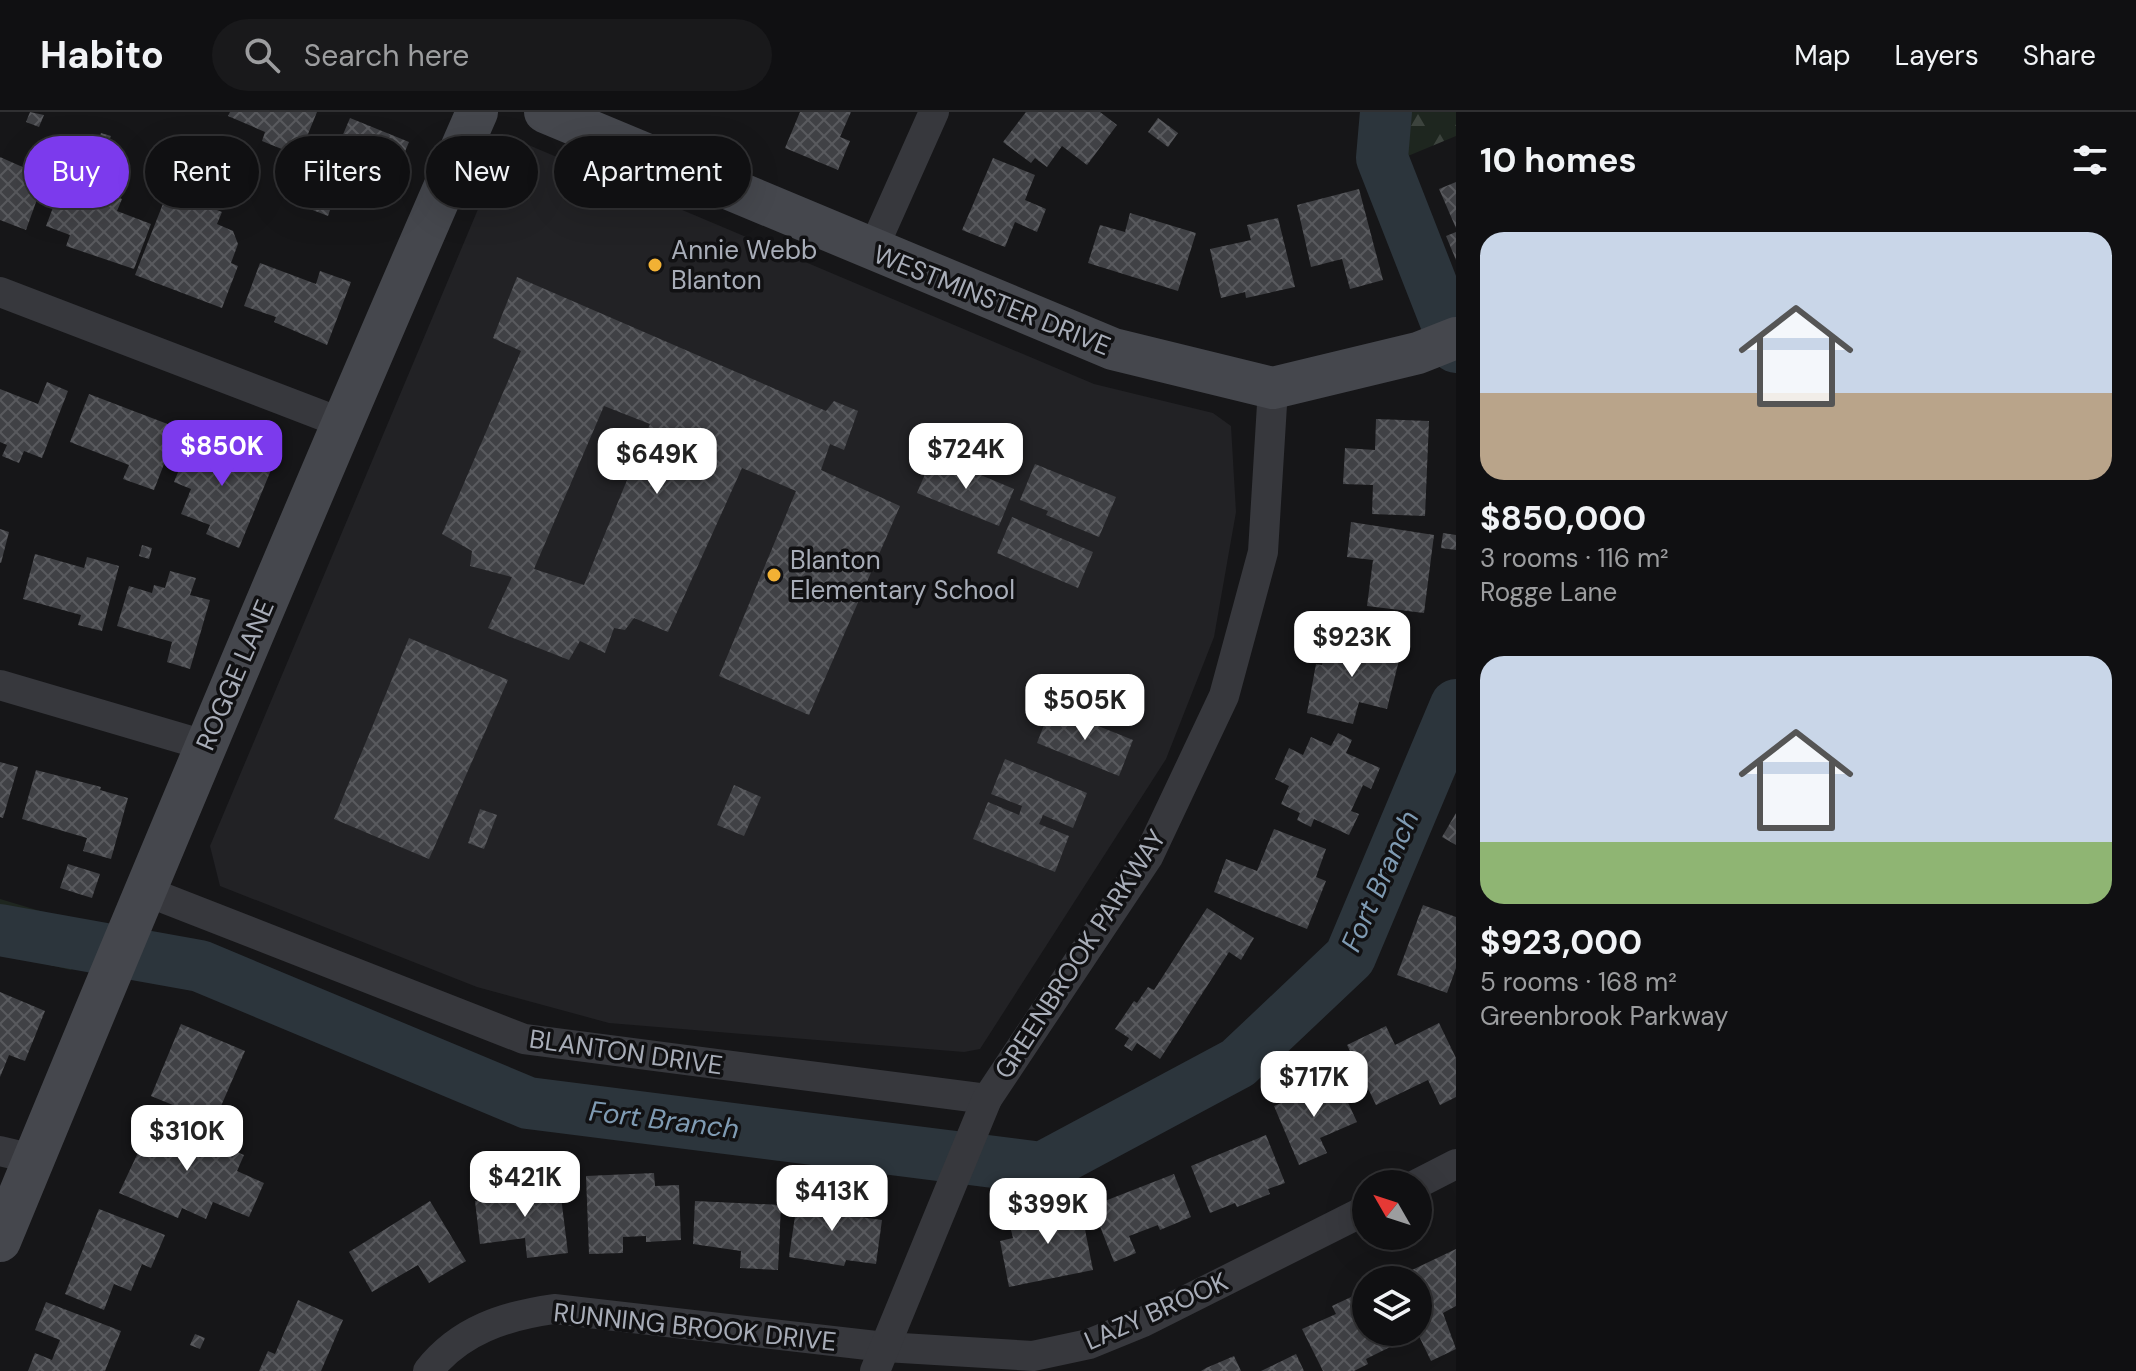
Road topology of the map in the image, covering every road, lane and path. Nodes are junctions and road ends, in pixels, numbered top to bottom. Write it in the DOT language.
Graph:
graph roads {
  1 [pos="477,112"];
  2 [pos="545,112"];
  3 [pos="934,112"];
  4 [pos="872,251"];
  5 [pos="0,292"];
  6 [pos="1456,338"];
  7 [pos="1273,388"];
  8 [pos="342,423"];
  9 [pos="0,685"];
  10 [pos="204,745"];
  11 [pos="148,892"];
  12 [pos="981,1112"];
  13 [pos="17,1155"];
  14 [pos="1456,1164"];
  15 [pos="1432,1176"];
  16 [pos="1352,1217"];
  17 [pos="0,1241"];
  18 [pos="880,1359"];
  19 [pos="428,1371"];
  1 -- 8 [label="street, ROGGE LANE"];
  2 -- 4 [label="street, WESTMINSTER DRIVE"];
  3 -- 4 [label="street"];
  4 -- 7 [label="street, WESTMINSTER DRIVE"];
  5 -- 8 [label="street"];
  6 -- 7 [label="street, WESTMINSTER DRIVE"];
  7 -- 12 [label="street, GREENBROOK PARKWAY"];
  8 -- 10 [label="street, ROGGE LANE"];
  9 -- 10 [label="street"];
  10 -- 11 [label="street, ROGGE LANE"];
  11 -- 12 [label="street, BLANTON DRIVE"];
  11 -- 13 [label="street, ROGGE LANE"];
  12 -- 18 [label="street, GREENBROOK PARKWAY"];
  13 -- 17 [label="street, ROGGE LANE"];
  14 -- 15 [label="street"];
  16 -- 18 [label="street, LAZY BROOK"];
  18 -- 19 [label="street, RUNNING BROOK DRIVE"];
}
